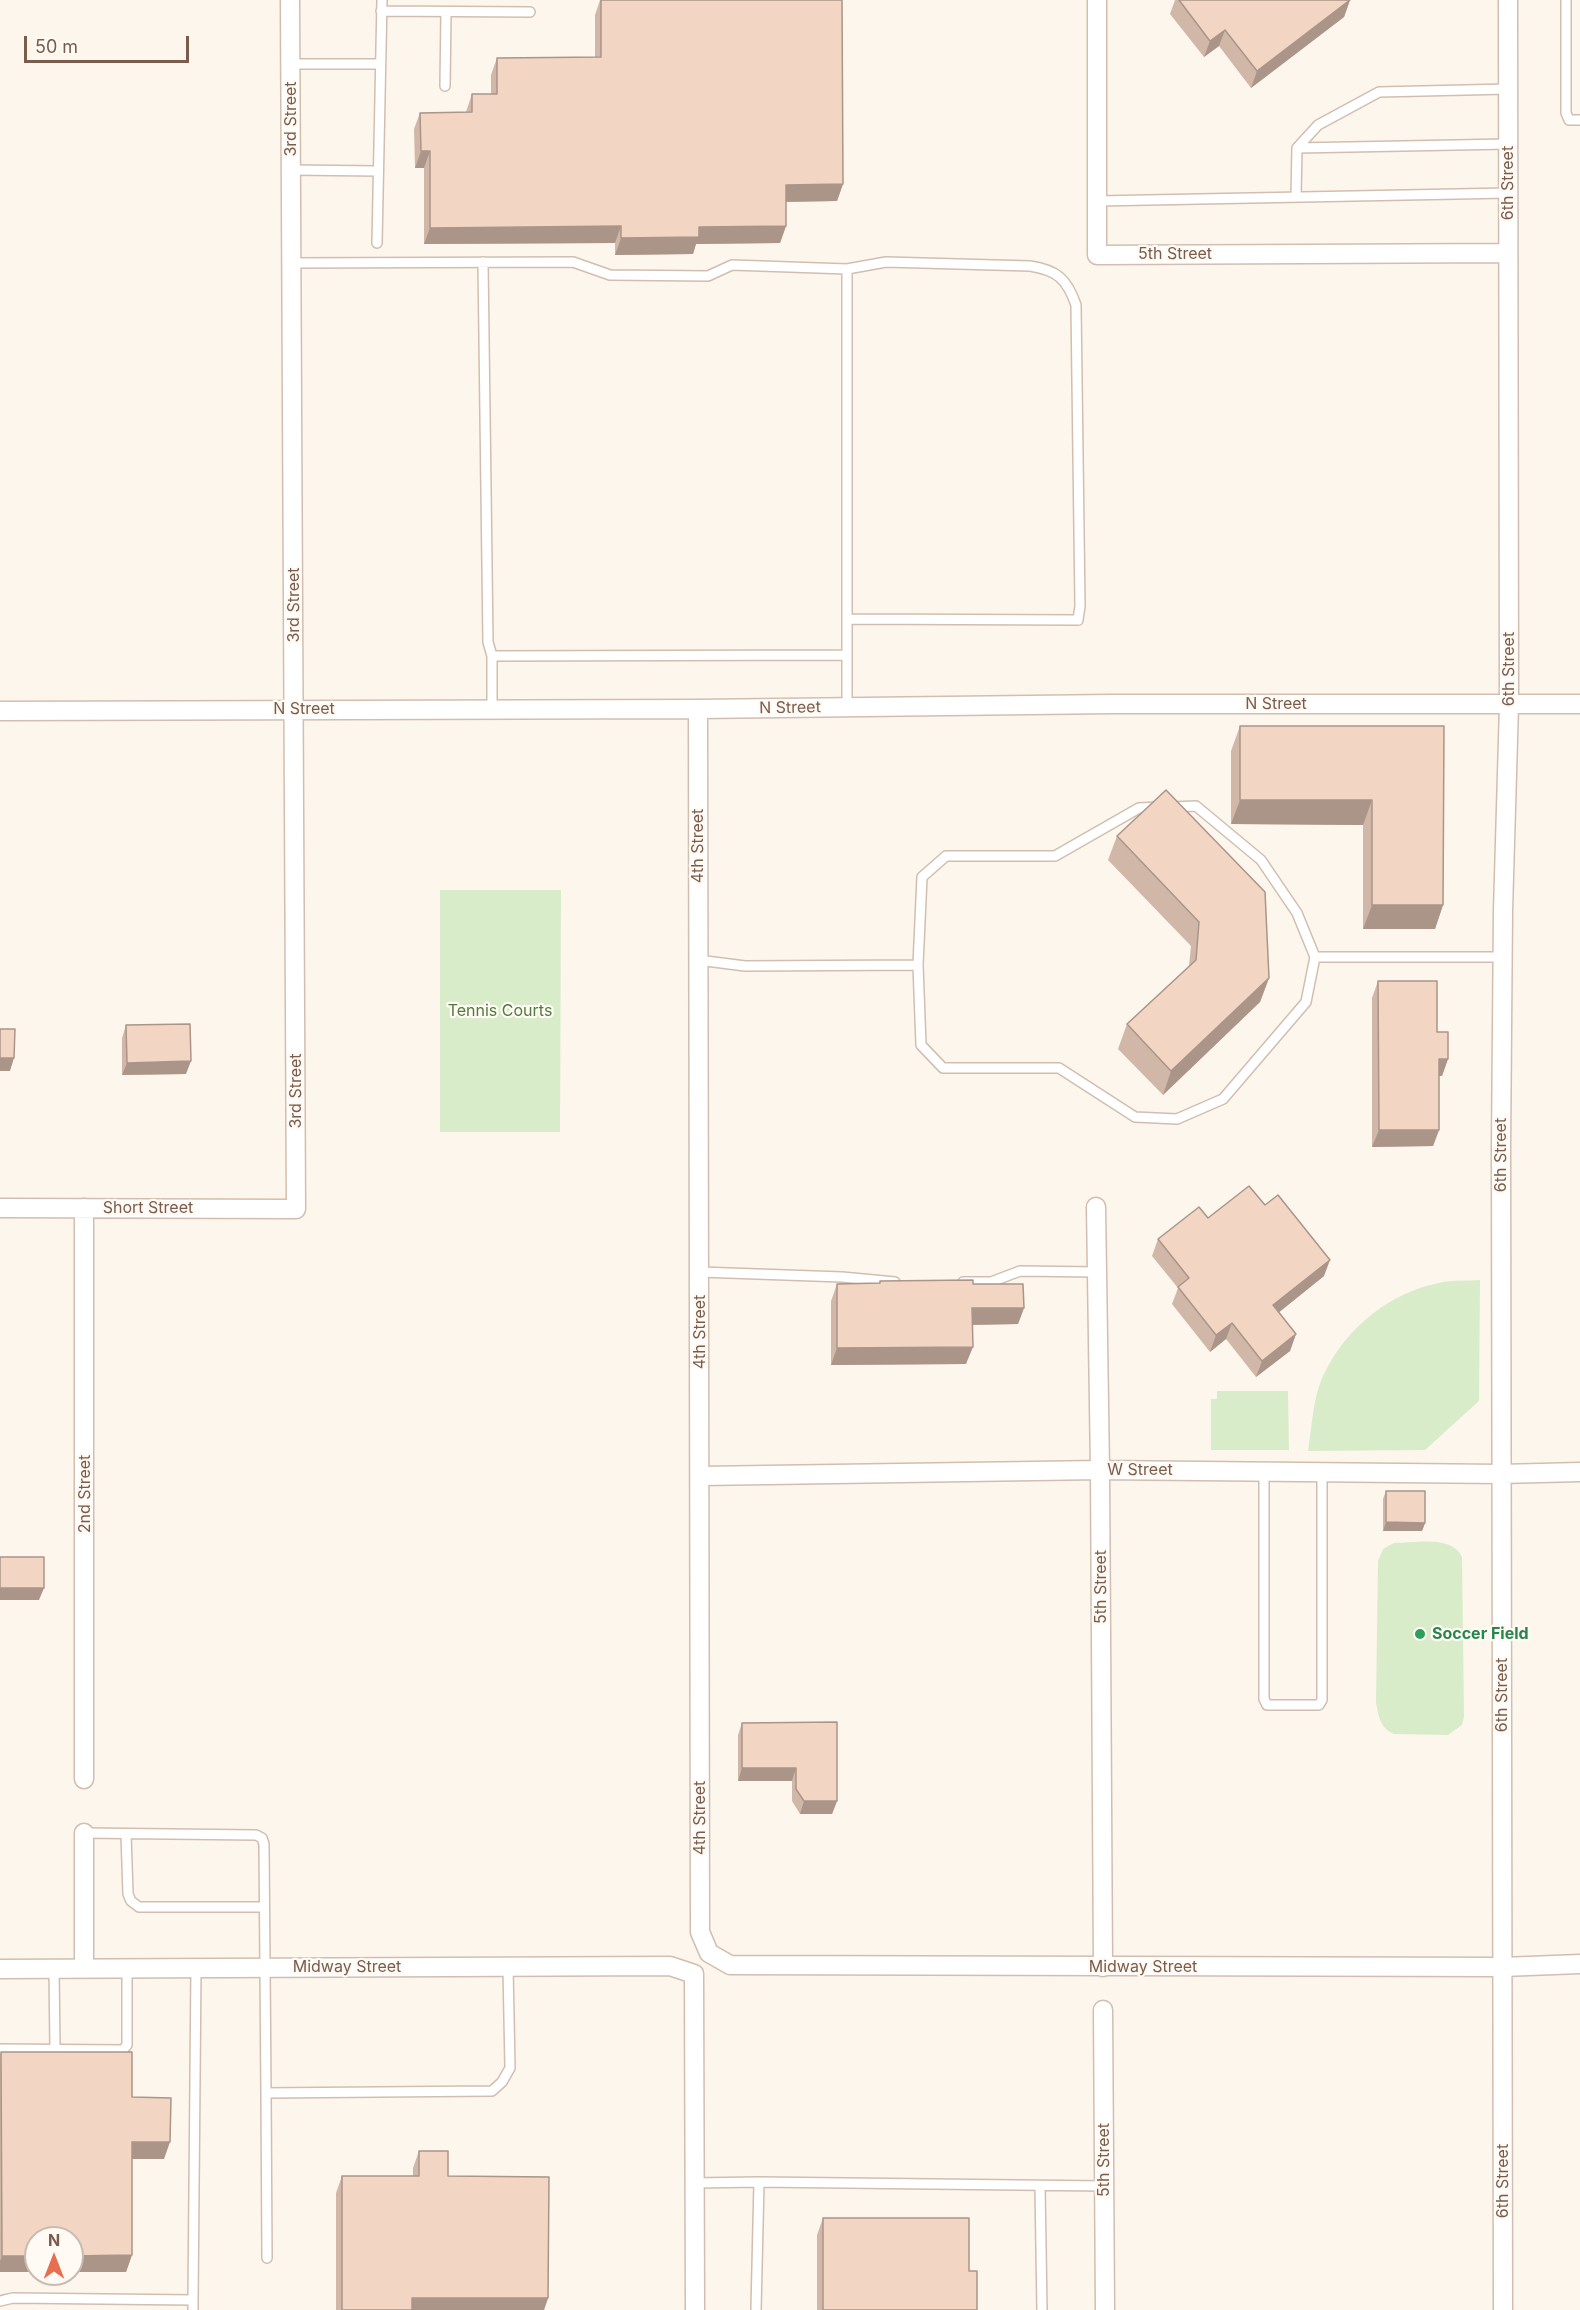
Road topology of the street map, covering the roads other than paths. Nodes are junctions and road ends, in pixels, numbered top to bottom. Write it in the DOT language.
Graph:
graph roads {
  1 [pos="290,0"];
  2 [pos="382,0"];
  3 [pos="1097,0"];
  4 [pos="1508,0"];
  5 [pos="1566,0"];
  6 [pos="381,11"];
  7 [pos="446,12"];
  8 [pos="530,12"];
  9 [pos="290,64"];
  10 [pos="380,64"];
  11 [pos="445,86"];
  12 [pos="1508,90"];
  13 [pos="1580,120"];
  14 [pos="1508,144"];
  15 [pos="1297,148"];
  16 [pos="291,170"];
  17 [pos="378,171"];
  18 [pos="1508,193"];
  19 [pos="1296,197"];
  20 [pos="1097,201"];
  21 [pos="377,243"];
  22 [pos="1508,253"];
  23 [pos="483,262"];
  24 [pos="291,263"];
  25 [pos="847,269"];
  26 [pos="847,619"];
  27 [pos="847,654"];
  28 [pos="492,656"];
  29 [pos="1580,704"];
  30 [pos="1509,705"];
  31 [pos="847,707"];
  32 [pos="295,709"];
  33 [pos="492,709"];
  34 [pos="698,709"];
  35 [pos="0,711"];
  36 [pos="1315,957"];
  37 [pos="1502,957"];
  38 [pos="698,960"];
  39 [pos="918,965"];
  40 [pos="0,1208"];
  41 [pos="84,1208"];
  42 [pos="1096,1208"];
  43 [pos="296,1209"];
  44 [pos="700,1272"];
  45 [pos="1097,1272"];
  46 [pos="908,1282"];
  47 [pos="956,1282"];
  48 [pos="1100,1470"];
  49 [pos="1264,1472"];
  50 [pos="1322,1472"];
  51 [pos="1580,1472"];
  52 [pos="1501,1474"];
  53 [pos="700,1476"];
  54 [pos="84,1779"];
  55 [pos="84,1833"];
  56 [pos="126,1834"];
  57 [pos="264,1906"];
  58 [pos="709,1953"];
  59 [pos="1580,1964"];
  60 [pos="508,1967"];
  61 [pos="1103,1967"];
  62 [pos="1503,1967"];
  63 [pos="54,1968"];
  64 [pos="84,1968"];
  65 [pos="127,1968"];
  66 [pos="196,1968"];
  67 [pos="265,1968"];
  68 [pos="0,1969"];
  69 [pos="1103,2010"];
  70 [pos="0,2049"];
  71 [pos="55,2050"];
  72 [pos="266,2093"];
  73 [pos="759,2182"];
  74 [pos="694,2183"];
  75 [pos="1040,2186"];
  76 [pos="1104,2186"];
  77 [pos="267,2258"];
  78 [pos="0,2301"];
  79 [pos="193,2305"];
  80 [pos="695,2310"];
  81 [pos="756,2310"];
  82 [pos="1042,2310"];
  83 [pos="1105,2310"];
  84 [pos="1503,2310"];
  1 -- 9 [label="street, 3rd Street"];
  2 -- 6 [label="lane"];
  3 -- 20 [label="street, 5th Street"];
  4 -- 12 [label="street, 6th Street"];
  5 -- 13 [label="lane"];
  6 -- 7 [label="lane"];
  6 -- 10 [label="lane"];
  7 -- 8 [label="lane"];
  7 -- 11 [label="lane"];
  9 -- 10 [label="lane"];
  9 -- 16 [label="street, 3rd Street"];
  10 -- 17 [label="lane"];
  12 -- 14 [label="street, 6th Street"];
  12 -- 15 [label="lane"];
  14 -- 15 [label="lane"];
  14 -- 18 [label="street, 6th Street"];
  15 -- 19 [label="lane"];
  16 -- 17 [label="lane"];
  16 -- 24 [label="street, 3rd Street"];
  17 -- 21 [label="lane"];
  18 -- 19 [label="lane"];
  18 -- 22 [label="street, 6th Street"];
  19 -- 20 [label="lane"];
  20 -- 22 [label="street, 5th Street"];
  22 -- 30 [label="street, 6th Street"];
  23 -- 24 [label="lane"];
  23 -- 25 [label="lane"];
  23 -- 28 [label="lane"];
  24 -- 32 [label="street, 3rd Street"];
  25 -- 26 [label="lane"];
  25 -- 26 [label="lane"];
  26 -- 27 [label="lane"];
  27 -- 28 [label="lane"];
  27 -- 31 [label="lane"];
  28 -- 33 [label="lane"];
  29 -- 30 [label="street, N Street"];
  30 -- 31 [label="street, N Street"];
  30 -- 37 [label="street, 6th Street"];
  31 -- 34 [label="street, N Street"];
  32 -- 33 [label="street, N Street"];
  32 -- 35 [label="street, N Street"];
  32 -- 43 [label="street, 3rd Street"];
  33 -- 34 [label="street, N Street"];
  34 -- 38 [label="street, 4th Street"];
  36 -- 37 [label="lane"];
  36 -- 39 [label="lane"];
  36 -- 39 [label="lane"];
  37 -- 52 [label="street, 6th Street"];
  38 -- 39 [label="lane"];
  38 -- 44 [label="street, 4th Street"];
  40 -- 41 [label="street, Short Street"];
  41 -- 43 [label="street, Short Street"];
  41 -- 54 [label="street, 2nd Street"];
  42 -- 45 [label="street, 5th Street"];
  44 -- 46 [label="lane"];
  44 -- 53 [label="street, 4th Street"];
  45 -- 47 [label="lane"];
  45 -- 48 [label="street, 5th Street"];
  48 -- 49 [label="street, W Street"];
  48 -- 53 [label="street, W Street"];
  48 -- 61 [label="street, 5th Street"];
  49 -- 50 [label="street, W Street"];
  49 -- 50 [label="lane"];
  50 -- 52 [label="street, W Street"];
  51 -- 52 [label="street, W Street"];
  52 -- 62 [label="street, 6th Street"];
  53 -- 58 [label="street, 4th Street"];
  55 -- 56 [label="lane"];
  55 -- 64 [label="street"];
  56 -- 57 [label="lane"];
  56 -- 57 [label="lane"];
  57 -- 67 [label="lane"];
  58 -- 61 [label="street, Midway Street"];
  59 -- 62 [label="street, Midway Street"];
  60 -- 67 [label="street, Midway Street"];
  60 -- 72 [label="lane"];
  60 -- 74 [label="street, Midway Street"];
  61 -- 62 [label="street, Midway Street"];
  62 -- 84 [label="street, 6th Street"];
  63 -- 64 [label="street, Midway Street"];
  63 -- 68 [label="street, Midway Street"];
  63 -- 71 [label="lane"];
  64 -- 65 [label="street, Midway Street"];
  65 -- 66 [label="street, Midway Street"];
  65 -- 71 [label="lane"];
  66 -- 67 [label="street, Midway Street"];
  66 -- 79 [label="lane"];
  67 -- 72 [label="lane"];
  69 -- 76 [label="street, 5th Street"];
  70 -- 71 [label="lane"];
  72 -- 77 [label="lane"];
  73 -- 74 [label="lane"];
  73 -- 75 [label="lane"];
  73 -- 81 [label="lane"];
  74 -- 80 [label="street"];
  75 -- 76 [label="lane"];
  75 -- 82 [label="lane"];
  76 -- 83 [label="street, 5th Street"];
  78 -- 79 [label="lane"];
}
